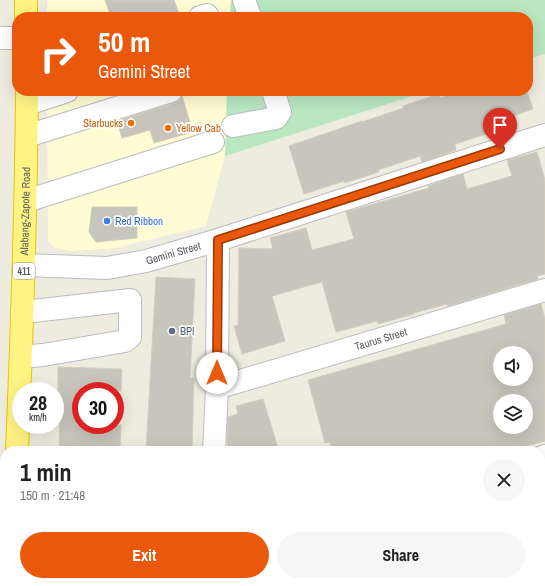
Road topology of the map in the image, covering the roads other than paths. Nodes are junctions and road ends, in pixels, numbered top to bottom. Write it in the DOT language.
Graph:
graph roads {
  1 [pos="26,0"];
  2 [pos="244,0"];
  3 [pos="26,12"];
  4 [pos="248,12"];
  5 [pos="0,38"];
  6 [pos="12,38"];
  7 [pos="155,96"];
  8 [pos="275,96"];
  9 [pos="27,97"];
  10 [pos="233,126"];
  11 [pos="545,135"];
  12 [pos="27,136"];
  13 [pos="213,142"];
  14 [pos="26,201"];
  15 [pos="218,240"];
  16 [pos="24,264"];
  17 [pos="545,290"];
  18 [pos="22,311"];
  19 [pos="21,357"];
  20 [pos="217,388"];
  21 [pos="17,446"];
  22 [pos="214,446"];
  1 -- 3 [label="highway"];
  2 -- 4 [label="street"];
  5 -- 6 [label="street"];
  7 -- 12 [label="street"];
  8 -- 10 [label="street"];
  9 -- 12 [label="highway, Alabang-Zapote Road / 411"];
  11 -- 15 [label="street, Gemini Street"];
  12 -- 14 [label="highway, Alabang-Zapote Road / 411"];
  13 -- 14 [label="street"];
  14 -- 16 [label="highway, Alabang-Zapote Road / 411"];
  15 -- 16 [label="street, Gemini Street"];
  15 -- 20 [label="street"];
  16 -- 18 [label="highway, Alabang-Zapote Road / 411"];
  17 -- 20 [label="street, Taurus Street"];
  18 -- 19 [label="highway, Alabang-Zapote Road / 411"];
  18 -- 19 [label="street"];
  19 -- 21 [label="highway, Alabang-Zapote Road / 411"];
  20 -- 22 [label="street"];
}
